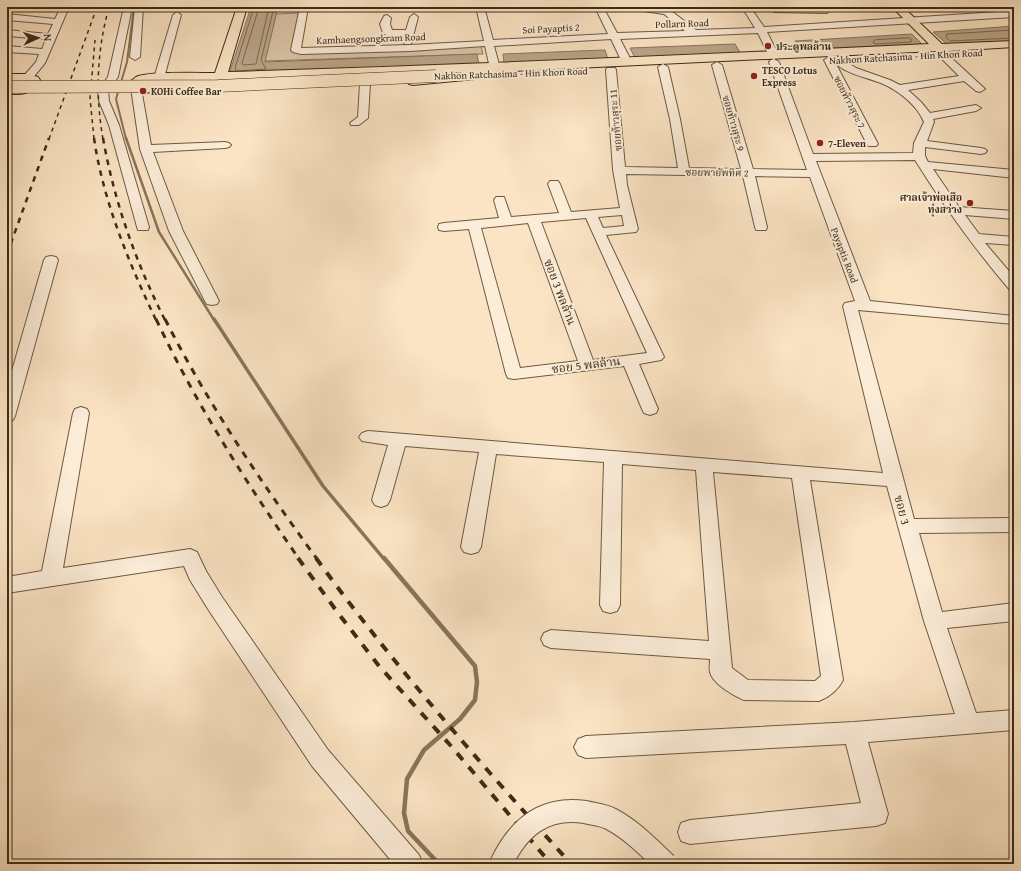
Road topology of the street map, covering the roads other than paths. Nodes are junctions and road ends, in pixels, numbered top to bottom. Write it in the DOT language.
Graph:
graph roads {
  1 [pos="65,7"];
  2 [pos="128,7"];
  3 [pos="139,7"];
  4 [pos="242,7"];
  5 [pos="304,7"];
  6 [pos="480,7"];
  7 [pos="599,7"];
  8 [pos="637,7"];
  9 [pos="746,7"];
  10 [pos="897,7"];
  11 [pos="827,10"];
  12 [pos="771,13"];
  13 [pos="1014,14"];
  14 [pos="177,15"];
  15 [pos="7,17"];
  16 [pos="387,18"];
  17 [pos="414,18"];
  18 [pos="754,19"];
  19 [pos="910,20"];
  20 [pos="58,22"];
  21 [pos="761,30"];
  22 [pos="7,33"];
  23 [pos="695,34"];
  24 [pos="614,36"];
  25 [pos="52,37"];
  26 [pos="128,42"];
  27 [pos="490,43"];
  28 [pos="1014,44"];
  29 [pos="7,49"];
  30 [pos="1014,51"];
  31 [pos="44,52"];
  32 [pos="942,52"];
  33 [pos="135,57"];
  34 [pos="774,59"];
  35 [pos="833,60"];
  36 [pos="26,61"];
  37 [pos="627,62"];
  38 [pos="40,63"];
  39 [pos="718,65"];
  40 [pos="663,68"];
  41 [pos="489,70"];
  42 [pos="611,70"];
  43 [pos="436,74"];
  44 [pos="220,77"];
  45 [pos="7,78"];
  46 [pos="27,78"];
  47 [pos="159,78"];
  48 [pos="967,78"];
  49 [pos="7,82"];
  50 [pos="365,83"];
  51 [pos="7,87"];
  52 [pos="136,88"];
  53 [pos="900,88"];
  54 [pos="980,89"];
  55 [pos="7,90"];
  56 [pos="976,108"];
  57 [pos="927,117"];
  58 [pos="355,123"];
  59 [pos="920,143"];
  60 [pos="225,144"];
  61 [pos="872,144"];
  62 [pos="146,149"];
  63 [pos="981,151"];
  64 [pos="809,157"];
  65 [pos="921,160"];
  66 [pos="619,170"];
  67 [pos="684,171"];
  68 [pos="748,172"];
  69 [pos="815,174"];
  70 [pos="1014,174"];
  71 [pos="554,184"];
  72 [pos="500,200"];
  73 [pos="955,210"];
  74 [pos="627,211"];
  75 [pos="590,214"];
  76 [pos="1014,214"];
  77 [pos="566,216"];
  78 [pos="533,219"];
  79 [pos="506,221"];
  80 [pos="474,224"];
  81 [pos="143,227"];
  82 [pos="444,227"];
  83 [pos="761,227"];
  84 [pos="599,232"];
  85 [pos="976,238"];
  86 [pos="1014,241"];
  87 [pos="51,260"];
  88 [pos="1014,286"];
  89 [pos="212,301"];
  90 [pos="864,305"];
  91 [pos="1014,320"];
  92 [pos="629,360"];
  93 [pos="587,365"];
  94 [pos="650,409"];
  95 [pos="81,413"];
  96 [pos="7,416"];
  97 [pos="368,437"];
  98 [pos="398,440"];
  99 [pos="489,448"];
  100 [pos="613,458"];
  101 [pos="704,465"];
  102 [pos="800,472"];
  103 [pos="894,480"];
  104 [pos="381,500"];
  105 [pos="1014,525"];
  106 [pos="907,526"];
  107 [pos="471,547"];
  108 [pos="51,578"];
  109 [pos="7,585"];
  110 [pos="610,605"];
  111 [pos="1014,612"];
  112 [pos="934,621"];
  113 [pos="551,639"];
  114 [pos="720,651"];
  115 [pos="1014,720"];
  116 [pos="969,724"];
  117 [pos="854,733"];
  118 [pos="586,747"];
  119 [pos="690,832"];
  120 [pos="410,864"];
  121 [pos="501,864"];
  122 [pos="666,864"];
  1 -- 20 [label="street"];
  2 -- 26 [label="street"];
  3 -- 26 [label="street"];
  4 -- 44 [label="main road"];
  5 -- 27 [label="street, Kamhaengsongkram Road"];
  6 -- 27 [label="street"];
  7 -- 24 [label="street"];
  8 -- 23 [label="street"];
  9 -- 18 [label="street, Payaptis Road"];
  10 -- 19 [label="main road"];
  11 -- 12 [label="street"];
  12 -- 18 [label="street"];
  13 -- 19 [label="street, Pollarn Road"];
  14 -- 47 [label="street"];
  15 -- 20 [label="street"];
  16 -- 17 [label="street"];
  18 -- 21 [label="street, Payaptis Road"];
  19 -- 21 [label="street, Pollarn Road"];
  19 -- 32 [label="main road"];
  20 -- 25 [label="street"];
  21 -- 23 [label="street, Pollarn Road"];
  21 -- 34 [label="street, Payaptis Road"];
  22 -- 25 [label="street"];
  23 -- 24 [label="street, Pollarn Road"];
  24 -- 27 [label="street, Soi Payaptis 2"];
  24 -- 37 [label="street"];
  25 -- 31 [label="street"];
  26 -- 33 [label="street"];
  26 -- 81 [label="street"];
  27 -- 41 [label="street"];
  28 -- 32 [label="main road"];
  29 -- 31 [label="street"];
  30 -- 32 [label="main road, Nakhon Ratchasima - Hin Khon Road"];
  31 -- 38 [label="street"];
  32 -- 34 [label="main road"];
  32 -- 35 [label="main road, Nakhon Ratchasima - Hin Khon Road"];
  32 -- 48 [label="street"];
  34 -- 35 [label="main road, Nakhon Ratchasima - Hin Khon Road"];
  34 -- 37 [label="main road"];
  34 -- 39 [label="main road, Nakhon Ratchasima - Hin Khon Road"];
  34 -- 64 [label="street, Payaptis Road"];
  35 -- 53 [label="street"];
  35 -- 61 [label="street, ซอยท้าวสุระ 7"];
  36 -- 38 [label="street"];
  37 -- 41 [label="main road"];
  38 -- 46 [label="street"];
  39 -- 40 [label="main road, Nakhon Ratchasima - Hin Khon Road"];
  39 -- 68 [label="street, ซอยท้าวสุระ 9"];
  40 -- 42 [label="main road, Nakhon Ratchasima - Hin Khon Road"];
  40 -- 67 [label="street"];
  41 -- 42 [label="main road, Nakhon Ratchasima - Hin Khon Road"];
  41 -- 43 [label="main road, Nakhon Ratchasima - Hin Khon Road"];
  41 -- 44 [label="main road"];
  41 -- 50 [label="main road"];
  42 -- 66 [label="street, ซอยท้าวสุระ 11"];
  43 -- 49 [label="main road"];
  43 -- 51 [label="main road, Nakhon Ratchasima - Hin Khon Road, bridge"];
  44 -- 47 [label="main road"];
  45 -- 46 [label="main road"];
  46 -- 55 [label="main road"];
  47 -- 52 [label="main road"];
  48 -- 53 [label="street"];
  48 -- 54 [label="street"];
  50 -- 52 [label="main road"];
  50 -- 58 [label="street"];
  52 -- 62 [label="street"];
  53 -- 57 [label="street"];
  56 -- 57 [label="street"];
  57 -- 59 [label="street"];
  59 -- 63 [label="street"];
  59 -- 65 [label="street"];
  60 -- 62 [label="street"];
  62 -- 89 [label="street"];
  64 -- 65 [label="street"];
  64 -- 69 [label="street, Payaptis Road"];
  65 -- 70 [label="street"];
  65 -- 73 [label="street"];
  66 -- 67 [label="street, ซอยพายัพทิศ 2"];
  66 -- 74 [label="street, ซอยท้าวสุระ 11"];
  67 -- 68 [label="street, ซอยพายัพทิศ 2"];
  68 -- 69 [label="street, ซอยพายัพทิศ 2"];
  68 -- 83 [label="street, ซอยท้าวสุระ 9"];
  69 -- 90 [label="street, Payaptis Road"];
  71 -- 77 [label="street"];
  72 -- 79 [label="street"];
  73 -- 76 [label="street"];
  73 -- 85 [label="street"];
  74 -- 75 [label="street"];
  74 -- 84 [label="street, ซอยท้าวสุระ 11"];
  75 -- 77 [label="street"];
  75 -- 84 [label="street, ซอย 5 พลล้าน"];
  77 -- 78 [label="street"];
  78 -- 79 [label="street"];
  78 -- 93 [label="street, ซอย 3 พลล้าน"];
  79 -- 80 [label="street"];
  80 -- 82 [label="street"];
  80 -- 93 [label="street, ซอย 5 พลล้าน"];
  84 -- 92 [label="street, ซอย 5 พลล้าน"];
  85 -- 86 [label="street"];
  85 -- 88 [label="street"];
  87 -- 96 [label="street"];
  90 -- 91 [label="street"];
  90 -- 103 [label="street, ซอย 3"];
  92 -- 93 [label="street, ซอย 5 พลล้าน"];
  92 -- 94 [label="street"];
  95 -- 108 [label="street"];
  97 -- 98 [label="street"];
  98 -- 99 [label="street"];
  98 -- 104 [label="street"];
  99 -- 100 [label="street"];
  99 -- 107 [label="street"];
  100 -- 101 [label="street"];
  100 -- 110 [label="street"];
  101 -- 102 [label="street"];
  101 -- 114 [label="street"];
  102 -- 103 [label="street"];
  102 -- 114 [label="street"];
  103 -- 106 [label="street, ซอย 3"];
  105 -- 106 [label="street"];
  106 -- 112 [label="street, ซอย 3"];
  108 -- 109 [label="street"];
  108 -- 120 [label="street"];
  111 -- 112 [label="street"];
  112 -- 116 [label="street, ซอย 3"];
  113 -- 114 [label="street"];
  115 -- 116 [label="street"];
  116 -- 117 [label="street"];
  117 -- 118 [label="street"];
  117 -- 119 [label="street"];
  121 -- 122 [label="street, bridge"];
}
